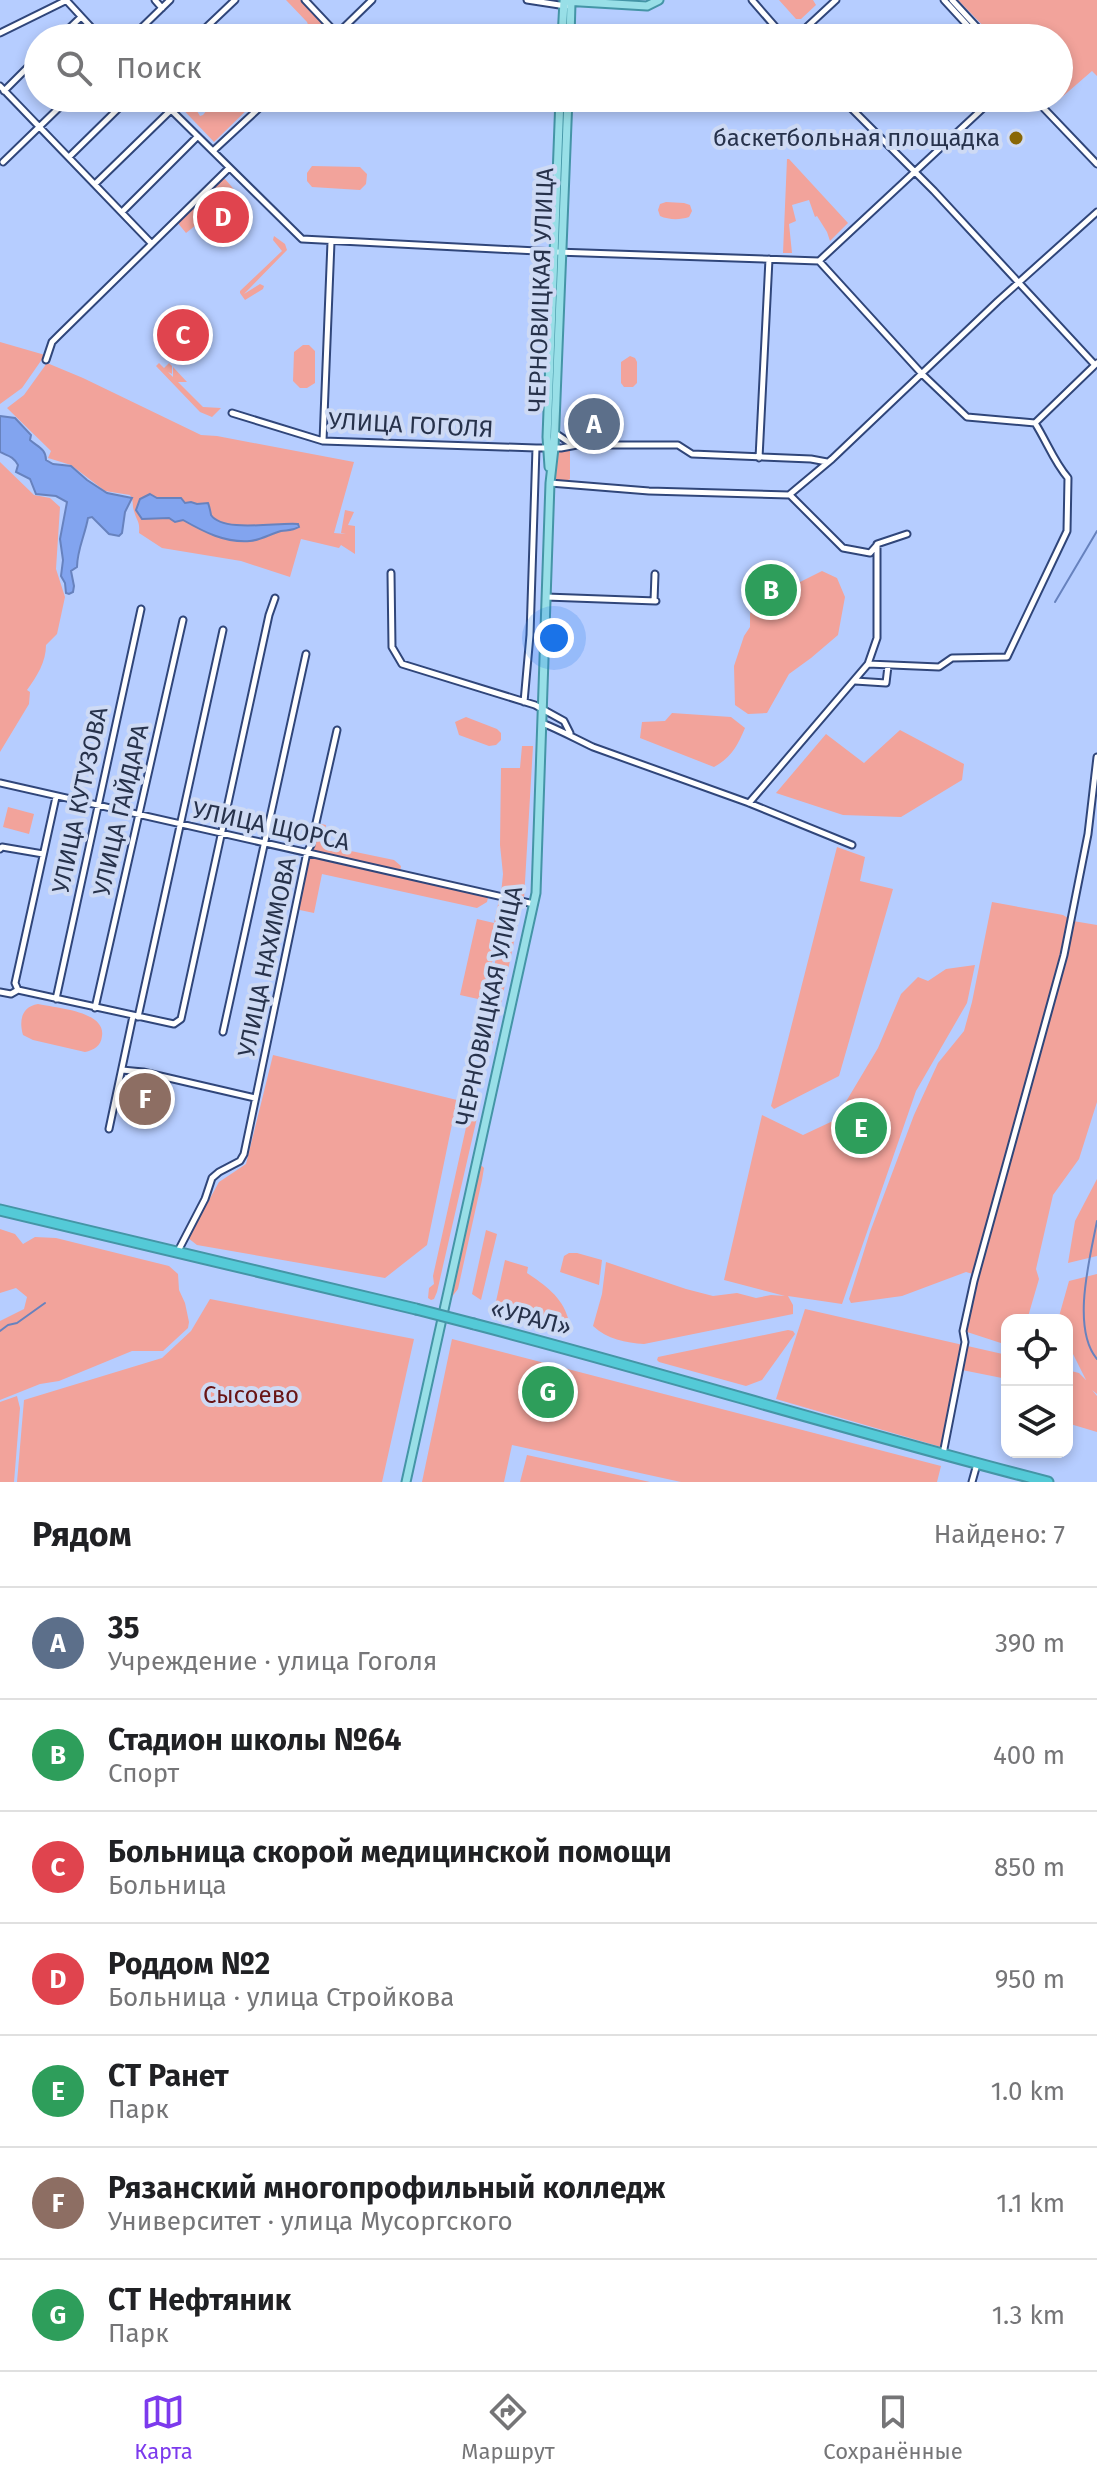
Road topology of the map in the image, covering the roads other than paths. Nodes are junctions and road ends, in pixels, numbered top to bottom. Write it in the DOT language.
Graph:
graph roads {
  1 [pos="66,0"];
  2 [pos="155,0"];
  3 [pos="170,0"];
  4 [pos="235,0"];
  5 [pos="305,0"];
  6 [pos="372,0"];
  7 [pos="527,0"];
  8 [pos="659,0"];
  9 [pos="666,0"];
  10 [pos="752,0"];
  11 [pos="836,0"];
  12 [pos="944,0"];
  13 [pos="952,0"];
  14 [pos="566,3"];
  15 [pos="162,8"];
  16 [pos="81,17"];
  17 [pos="74,24"];
  18 [pos="88,24"];
  19 [pos="145,24"];
  20 [pos="210,24"];
  21 [pos="325,24"];
  22 [pos="347,24"];
  23 [pos="564,24"];
  24 [pos="568,24"];
  25 [pos="773,24"];
  26 [pos="810,24"];
  27 [pos="966,24"];
  28 [pos="974,24"];
  29 [pos="0,33"];
  30 [pos="24,69"];
  31 [pos="2,89"];
  32 [pos="24,110"];
  33 [pos="26,112"];
  34 [pos="54,112"];
  35 [pos="115,112"];
  36 [pos="169,112"];
  37 [pos="173,112"];
  38 [pos="255,112"];
  39 [pos="560,112"];
  40 [pos="567,112"];
  41 [pos="855,112"];
  42 [pos="979,112"];
  43 [pos="1047,112"];
  44 [pos="40,126"];
  45 [pos="197,137"];
  46 [pos="213,151"];
  47 [pos="69,157"];
  48 [pos="3,162"];
  49 [pos="1097,164"];
  50 [pos="229,168"];
  51 [pos="914,172"];
  52 [pos="95,184"];
  53 [pos="122,212"];
  54 [pos="1097,212"];
  55 [pos="331,242"];
  56 [pos="151,243"];
  57 [pos="558,252"];
  58 [pos="769,259"];
  59 [pos="819,261"];
  60 [pos="1018,283"];
  61 [pos="46,360"];
  62 [pos="1096,364"];
  63 [pos="922,374"];
  64 [pos="232,413"];
  65 [pos="1035,423"];
  66 [pos="555,433"];
  67 [pos="323,441"];
  68 [pos="574,445"];
  69 [pos="536,448"];
  70 [pos="551,448"];
  71 [pos="759,458"];
  72 [pos="828,462"];
  73 [pos="550,483"];
  74 [pos="789,495"];
  75 [pos="907,534"];
  76 [pos="877,544"];
  77 [pos="391,573"];
  78 [pos="655,574"];
  79 [pos="546,597"];
  80 [pos="275,598"];
  81 [pos="141,609"];
  82 [pos="183,620"];
  83 [pos="223,630"];
  84 [pos="306,654"];
  85 [pos="868,664"];
  86 [pos="888,666"];
  87 [pos="854,681"];
  88 [pos="524,702"];
  89 [pos="542,709"];
  90 [pos="542,722"];
  91 [pos="337,730"];
  92 [pos="570,734"];
  93 [pos="1097,757"];
  94 [pos="0,783"];
  95 [pos="56,797"];
  96 [pos="749,803"];
  97 [pos="98,806"];
  98 [pos="138,815"];
  99 [pos="180,824"];
  100 [pos="223,833"];
  101 [pos="265,842"];
  102 [pos="852,845"];
  103 [pos="0,849"];
  104 [pos="307,852"];
  105 [pos="43,854"];
  106 [pos="534,904"];
  107 [pos="18,990"];
  108 [pos="0,992"];
  109 [pos="56,999"];
  110 [pos="95,1008"];
  111 [pos="136,1016"];
  112 [pos="223,1032"];
  113 [pos="122,1070"];
  114 [pos="255,1098"];
  115 [pos="109,1129"];
  116 [pos="0,1210"];
  117 [pos="177,1253"];
  118 [pos="942,1455"];
  119 [pos="977,1464"];
  120 [pos="406,1482"];
  121 [pos="972,1482"];
  122 [pos="1048,1482"];
  1 -- 16 [label="street"];
  1 -- 29 [label="street"];
  2 -- 15 [label="street"];
  3 -- 15 [label="street"];
  4 -- 20 [label="street"];
  5 -- 21 [label="street"];
  6 -- 22 [label="street"];
  7 -- 14 [label="street"];
  8 -- 14 [label="main road"];
  9 -- 14 [label="main road"];
  10 -- 25 [label="street"];
  11 -- 26 [label="street"];
  12 -- 27 [label="street"];
  13 -- 28 [label="street"];
  14 -- 23 [label="main road"];
  14 -- 24 [label="main road"];
  15 -- 19 [label="street"];
  16 -- 17 [label="street"];
  16 -- 18 [label="street"];
  30 -- 31 [label="street"];
  31 -- 32 [label="street"];
  33 -- 44 [label="street"];
  34 -- 44 [label="street"];
  35 -- 47 [label="street"];
  36 -- 52 [label="street"];
  37 -- 45 [label="street"];
  38 -- 46 [label="street"];
  39 -- 57 [label="main road, ЧЕРНОВИЦКАЯ УЛИЦА"];
  40 -- 57 [label="main road, ЧЕРНОВИЦКАЯ УЛИЦА"];
  41 -- 51 [label="street"];
  42 -- 51 [label="street"];
  43 -- 49 [label="street"];
  44 -- 47 [label="street"];
  44 -- 48 [label="street"];
  45 -- 46 [label="street"];
  45 -- 53 [label="street"];
  46 -- 50 [label="street"];
  47 -- 52 [label="street"];
  50 -- 55 [label="street"];
  50 -- 56 [label="street"];
  51 -- 59 [label="street"];
  51 -- 60 [label="street"];
  52 -- 53 [label="street"];
  53 -- 56 [label="street"];
  54 -- 60 [label="street"];
  55 -- 57 [label="street"];
  55 -- 67 [label="street"];
  56 -- 61 [label="street"];
  57 -- 58 [label="street"];
  57 -- 66 [label="main road, ЧЕРНОВИЦКАЯ УЛИЦА"];
  57 -- 70 [label="main road, ЧЕРНОВИЦКАЯ УЛИЦА"];
  58 -- 59 [label="street"];
  58 -- 71 [label="street"];
  59 -- 63 [label="street"];
  60 -- 62 [label="street"];
  60 -- 63 [label="street"];
  62 -- 65 [label="street"];
  63 -- 65 [label="street"];
  63 -- 72 [label="street"];
  64 -- 67 [label="street, УЛИЦА ГОГОЛЯ"];
  65 -- 86 [label="street"];
  66 -- 68 [label="street"];
  66 -- 70 [label="main road, ЧЕРНОВИЦКАЯ УЛИЦА"];
  67 -- 69 [label="street, УЛИЦА ГОГОЛЯ"];
  68 -- 70 [label="street, УЛИЦА ГОГОЛЯ"];
  68 -- 71 [label="street, УЛИЦА ГОГОЛЯ"];
  69 -- 70 [label="street, УЛИЦА ГОГОЛЯ"];
  69 -- 88 [label="street"];
  70 -- 73 [label="main road, ЧЕРНОВИЦКАЯ УЛИЦА"];
  71 -- 72 [label="street, УЛИЦА ГОГОЛЯ"];
  72 -- 74 [label="street"];
  73 -- 74 [label="street"];
  73 -- 79 [label="main road, ЧЕРНОВИЦКАЯ УЛИЦА"];
  74 -- 76 [label="street"];
  75 -- 76 [label="street"];
  76 -- 85 [label="street"];
  77 -- 88 [label="street"];
  78 -- 79 [label="street"];
  79 -- 89 [label="main road, ЧЕРНОВИЦКАЯ УЛИЦА"];
  80 -- 100 [label="street"];
  81 -- 97 [label="street, УЛИЦА КУТУЗОВА"];
  82 -- 98 [label="street, УЛИЦА ГАЙДАРА"];
  83 -- 99 [label="street"];
  84 -- 101 [label="street"];
  85 -- 86 [label="street"];
  85 -- 87 [label="street"];
  86 -- 87 [label="street"];
  87 -- 96 [label="street"];
  88 -- 89 [label="street"];
  89 -- 90 [label="main road, ЧЕРНОВИЦКАЯ УЛИЦА"];
  89 -- 92 [label="street"];
  90 -- 92 [label="street"];
  90 -- 106 [label="main road, ЧЕРНОВИЦКАЯ УЛИЦА"];
  91 -- 104 [label="street, УЛИЦА НАХИМОВА"];
  92 -- 96 [label="street"];
  93 -- 118 [label="street"];
  94 -- 95 [label="street, УЛИЦА ЩОРСА"];
  95 -- 97 [label="street, УЛИЦА ЩОРСА"];
  95 -- 105 [label="street"];
  96 -- 102 [label="street"];
  97 -- 98 [label="street, УЛИЦА ЩОРСА"];
  97 -- 109 [label="street, УЛИЦА КУТУЗОВА"];
  98 -- 99 [label="street, УЛИЦА ЩОРСА"];
  98 -- 110 [label="street, УЛИЦА ГАЙДАРА"];
  99 -- 100 [label="street, УЛИЦА ЩОРСА"];
  99 -- 111 [label="street"];
  100 -- 101 [label="street, УЛИЦА ЩОРСА"];
  100 -- 111 [label="street"];
  101 -- 104 [label="street, УЛИЦА ЩОРСА"];
  101 -- 112 [label="street"];
  103 -- 105 [label="street"];
  104 -- 106 [label="street, УЛИЦА ЩОРСА"];
  104 -- 114 [label="street, УЛИЦА НАХИМОВА"];
  105 -- 107 [label="street"];
  106 -- 120 [label="main road, ЧЕРНОВИЦКАЯ УЛИЦА"];
  107 -- 108 [label="street"];
  107 -- 109 [label="street"];
  109 -- 110 [label="street"];
  110 -- 111 [label="street"];
  111 -- 113 [label="street"];
  113 -- 114 [label="street"];
  113 -- 115 [label="street"];
  114 -- 117 [label="street, УЛИЦА НАХИМОВА"];
  116 -- 117 [label="highway, «УРАЛ»"];
  117 -- 118 [label="highway, «УРАЛ», bridge"];
  118 -- 119 [label="highway, «УРАЛ»"];
  119 -- 121 [label="street"];
  119 -- 122 [label="highway, «УРАЛ»"];
}
